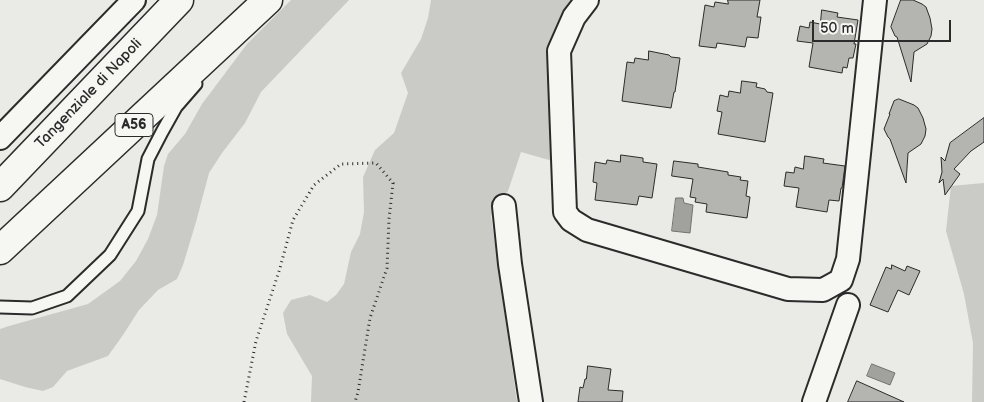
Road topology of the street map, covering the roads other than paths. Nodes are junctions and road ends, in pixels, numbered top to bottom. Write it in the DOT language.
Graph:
graph roads {
  1 [pos="134,0"];
  2 [pos="178,0"];
  3 [pos="587,0"];
  4 [pos="874,0"];
  5 [pos="259,8"];
  6 [pos="0,138"];
  7 [pos="0,187"];
  8 [pos="504,206"];
  9 [pos="0,250"];
  10 [pos="848,305"];
  11 [pos="0,307"];
  12 [pos="531,402"];
  13 [pos="814,402"];
  1 -- 6 [label="street"];
  2 -- 7 [label="highway, Tangenziale di Napoli"];
  3 -- 4 [label="street"];
  5 -- 9 [label="highway, A56"];
  5 -- 11 [label="lane"];
  8 -- 12 [label="street"];
  10 -- 13 [label="street"];
}
